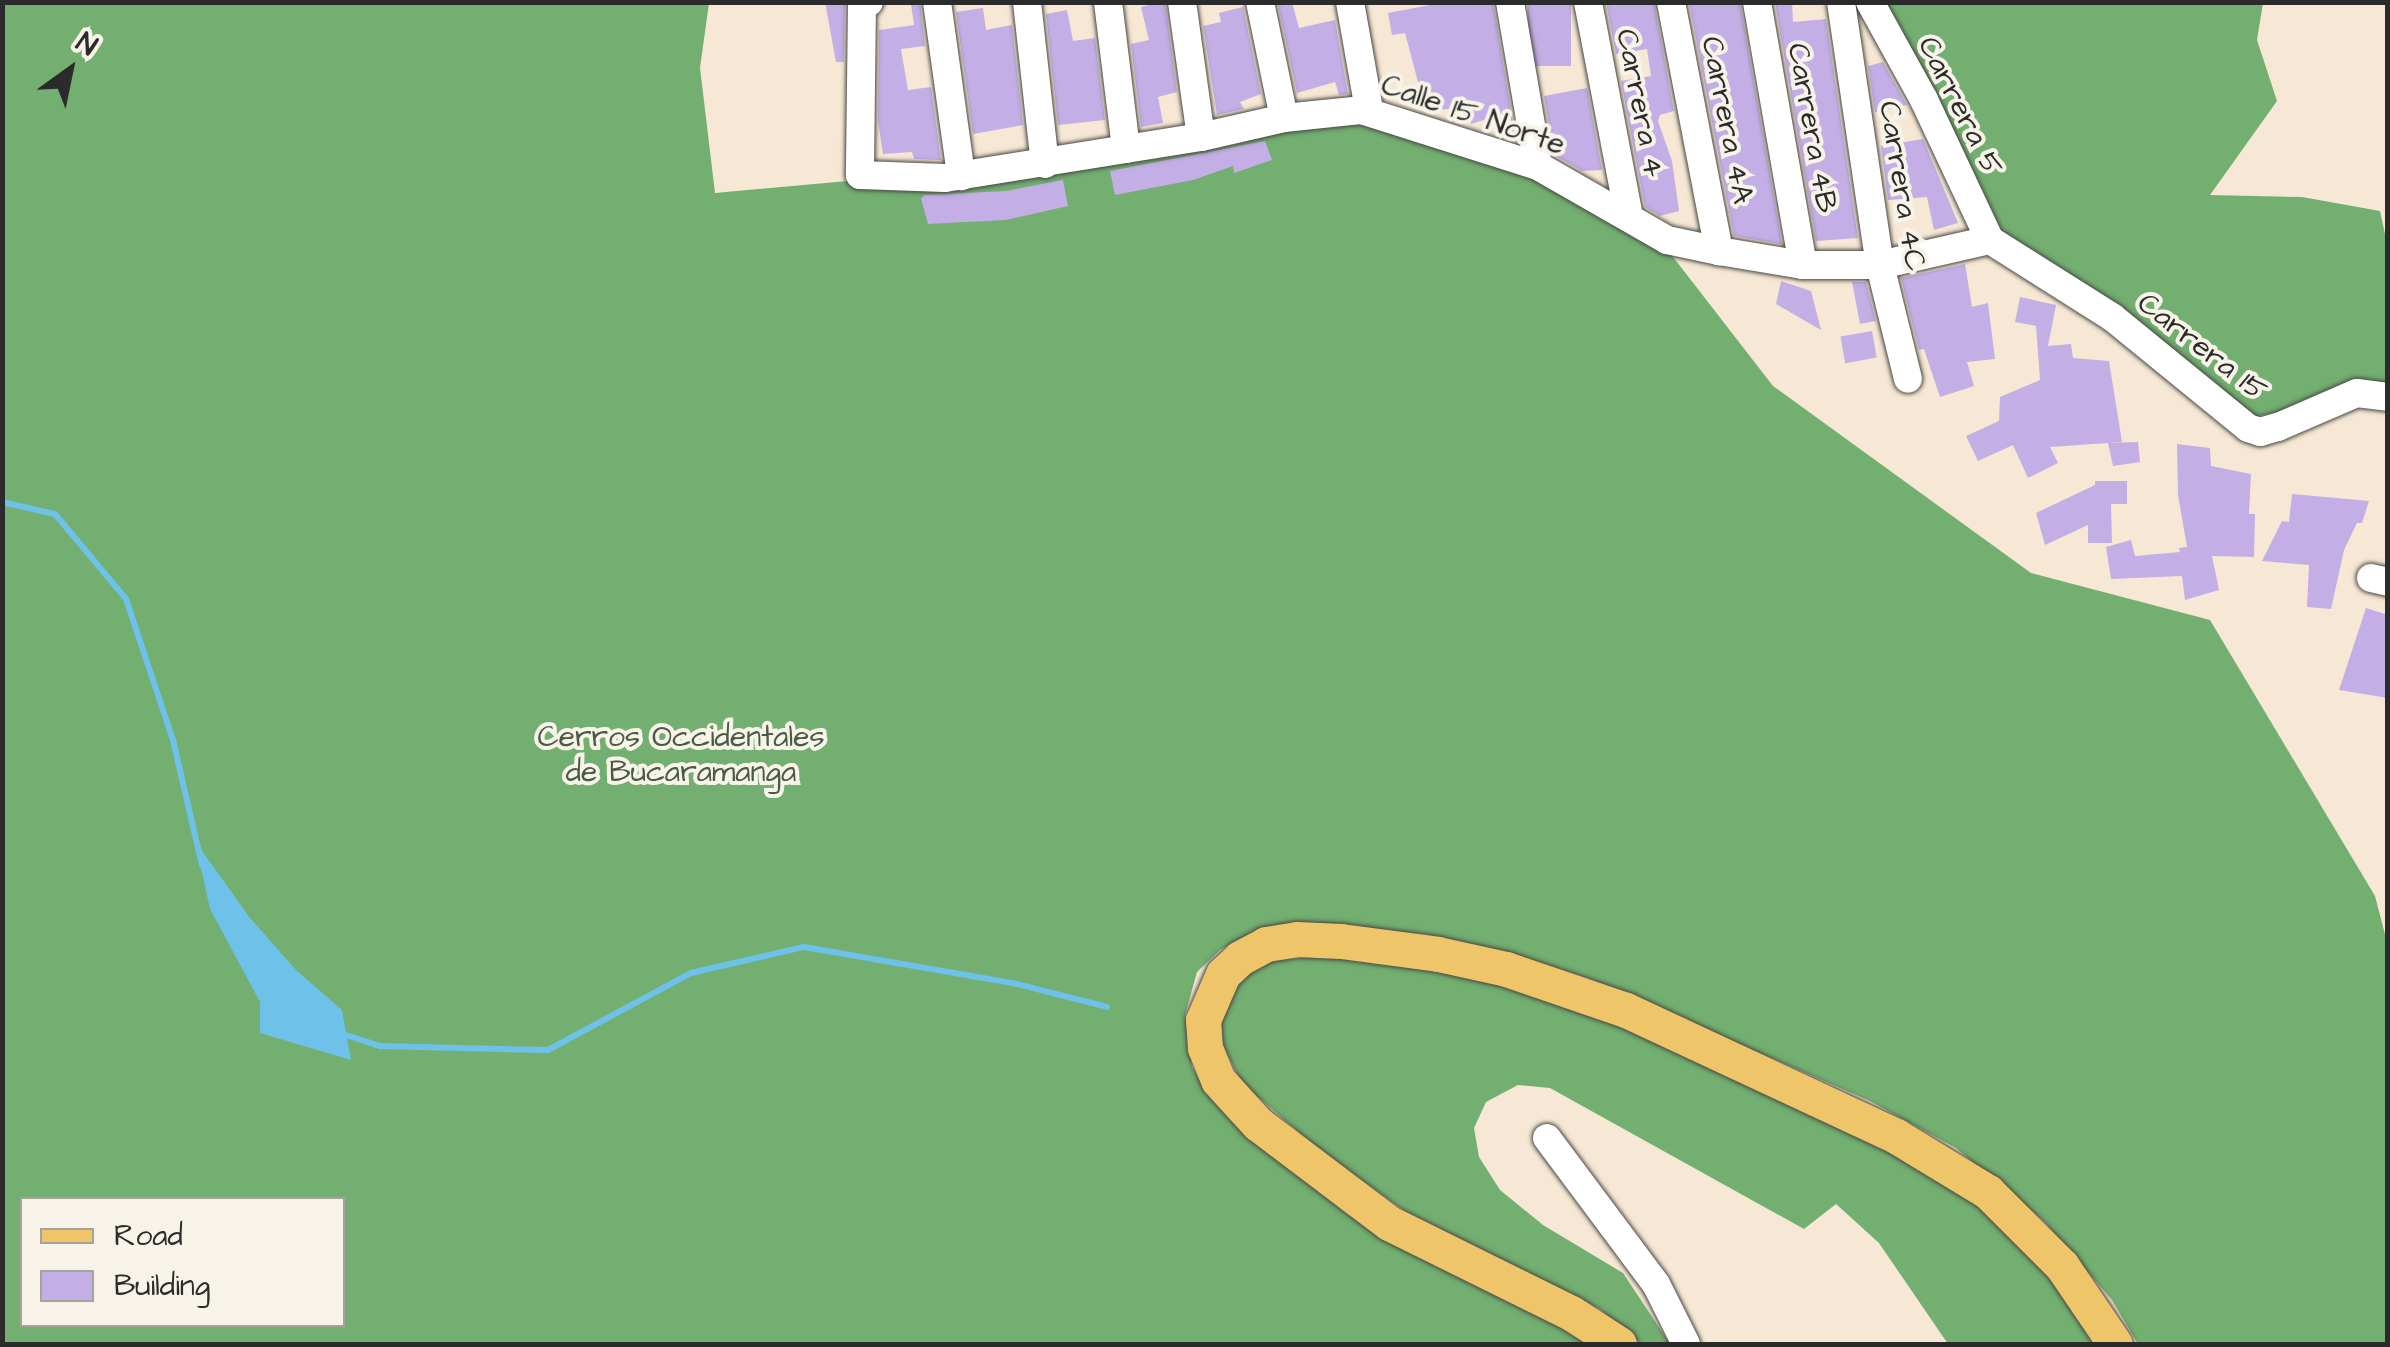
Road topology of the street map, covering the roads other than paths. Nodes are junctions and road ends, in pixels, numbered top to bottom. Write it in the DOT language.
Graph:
graph roads {
  1 [pos="937,2"];
  2 [pos="1027,2"];
  3 [pos="1108,2"];
  4 [pos="1182,2"];
  5 [pos="1260,2"];
  6 [pos="1350,2"];
  7 [pos="1510,2"];
  8 [pos="1588,2"];
  9 [pos="1671,2"];
  10 [pos="1757,2"];
  11 [pos="1841,2"];
  12 [pos="1870,2"];
  13 [pos="866,3"];
  14 [pos="1370,110"];
  15 [pos="1284,118"];
  16 [pos="1201,137"];
  17 [pos="1126,149"];
  18 [pos="1045,164"];
  19 [pos="1538,166"];
  20 [pos="960,176"];
  21 [pos="1628,216"];
  22 [pos="1990,240"];
  23 [pos="1720,251"];
  24 [pos="1880,264"];
  25 [pos="1803,266"];
  26 [pos="1908,378"];
  27 [pos="2388,397"];
  28 [pos="1547,1138"];
  29 [pos="1618,1344"];
  30 [pos="1686,1344"];
  31 [pos="2115,1344"];
  1 -- 20 [label="street"];
  2 -- 18 [label="street"];
  3 -- 17 [label="street"];
  4 -- 16 [label="street"];
  5 -- 15 [label="street"];
  6 -- 14 [label="street"];
  7 -- 19 [label="street"];
  8 -- 21 [label="street, Carrera 4"];
  9 -- 23 [label="street, Carrera 4A"];
  10 -- 25 [label="street, Carrera 4B"];
  11 -- 24 [label="street, Carrera 4C"];
  12 -- 22 [label="street, Carrera 5"];
  13 -- 20 [label="street, Calle 15 Norte"];
  14 -- 15 [label="street, Calle 15 Norte"];
  14 -- 19 [label="street, Calle 15 Norte"];
  15 -- 16 [label="street, Calle 15 Norte"];
  16 -- 17 [label="street, Calle 15 Norte"];
  17 -- 18 [label="street, Calle 15 Norte"];
  18 -- 20 [label="street, Calle 15 Norte"];
  19 -- 21 [label="street, Calle 15 Norte"];
  21 -- 23 [label="street, Calle 15 Norte"];
  22 -- 24 [label="street, Calle 15 Norte"];
  22 -- 27 [label="street, Carrera 15"];
  23 -- 25 [label="street, Calle 15 Norte"];
  24 -- 25 [label="street, Calle 15 Norte"];
  24 -- 26 [label="street, Carrera 4C"];
  28 -- 30 [label="street"];
  29 -- 31 [label="main road"];
}
